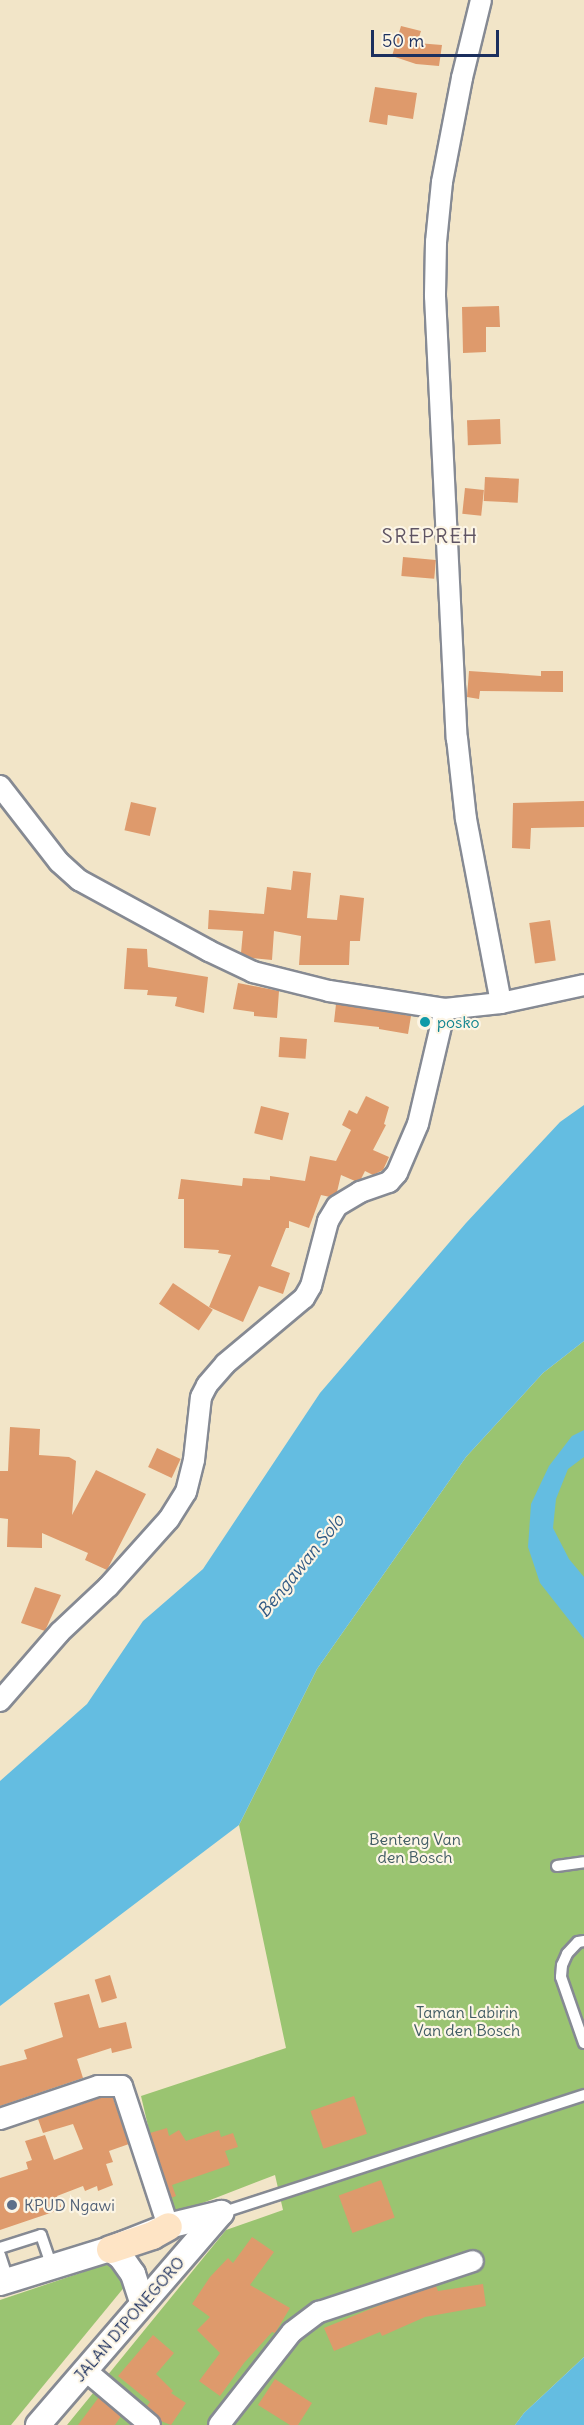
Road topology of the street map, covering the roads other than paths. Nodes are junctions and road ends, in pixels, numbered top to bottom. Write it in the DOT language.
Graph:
graph roads {
  1 [pos="481,0"];
  2 [pos="0,786"];
  3 [pos="584,985"];
  4 [pos="501,1003"];
  5 [pos="445,1009"];
  6 [pos="0,1701"];
  7 [pos="584,1862"];
  8 [pos="557,1866"];
  9 [pos="584,1941"];
  10 [pos="584,2043"];
  11 [pos="584,2096"];
  12 [pos="0,2120"];
  13 [pos="221,2213"];
  14 [pos="168,2226"];
  15 [pos="0,2248"];
  16 [pos="110,2248"];
  17 [pos="0,2255"];
  18 [pos="473,2261"];
  19 [pos="52,2267"];
  20 [pos="4,2282"];
  21 [pos="142,2302"];
  22 [pos="85,2370"];
  23 [pos="38,2425"];
  24 [pos="150,2425"];
  25 [pos="221,2425"];
  1 -- 4 [label="street"];
  2 -- 5 [label="street"];
  3 -- 4 [label="street"];
  4 -- 5 [label="street"];
  5 -- 6 [label="street"];
  7 -- 8 [label="lane"];
  9 -- 10 [label="lane"];
  11 -- 13 [label="lane"];
  12 -- 14 [label="street"];
  13 -- 14 [label="street"];
  13 -- 21 [label="street, JALAN DIPONEGORO"];
  14 -- 16 [label="main road"];
  15 -- 19 [label="lane"];
  16 -- 19 [label="street"];
  16 -- 21 [label="street"];
  17 -- 20 [label="lane"];
  18 -- 25 [label="street"];
  19 -- 20 [label="street"];
  21 -- 22 [label="street, JALAN DIPONEGORO"];
  22 -- 23 [label="street, JALAN DIPONEGORO"];
  22 -- 24 [label="street"];
}
